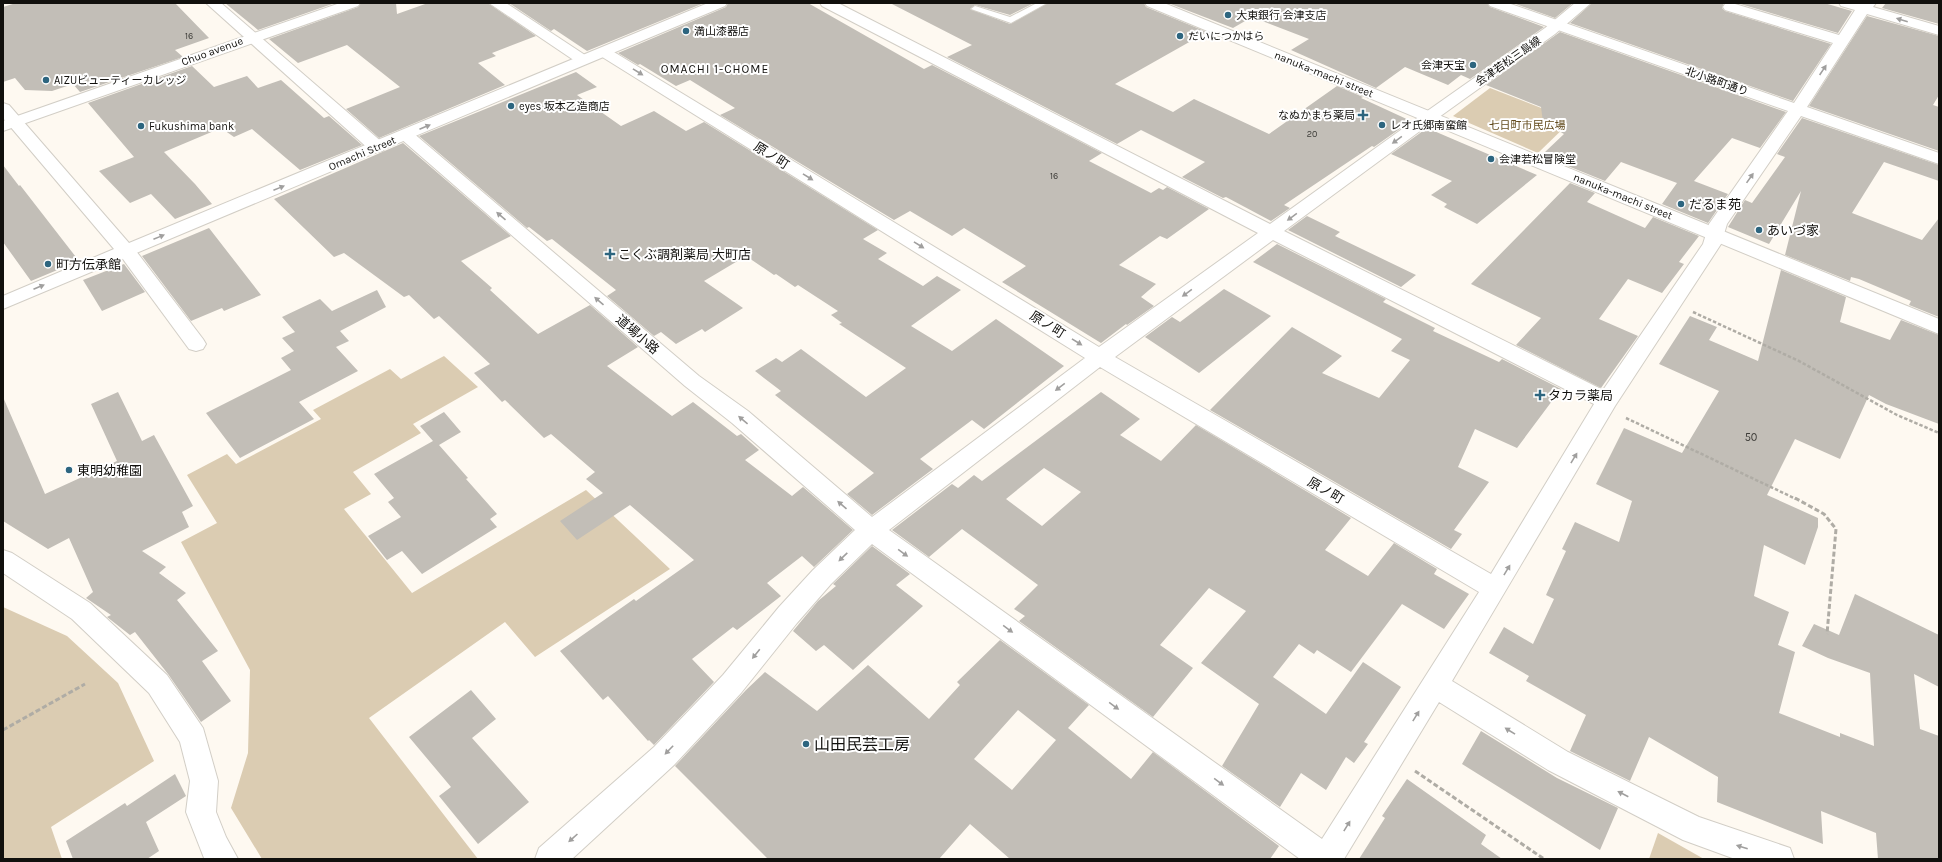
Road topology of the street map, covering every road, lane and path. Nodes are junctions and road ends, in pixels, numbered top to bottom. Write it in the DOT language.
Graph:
graph roads {
  1 [pos="213,3"];
  2 [pos="353,3"];
  3 [pos="496,3"];
  4 [pos="720,3"];
  5 [pos="827,3"];
  6 [pos="1043,3"];
  7 [pos="1152,3"];
  8 [pos="1495,3"];
  9 [pos="1584,3"];
  10 [pos="1846,3"];
  11 [pos="1867,6"];
  12 [pos="1730,7"];
  13 [pos="975,9"];
  14 [pos="1557,24"];
  15 [pos="1939,31"];
  16 [pos="252,37"];
  17 [pos="1842,41"];
  18 [pos="604,52"];
  19 [pos="583,60"];
  20 [pos="3,108"];
  21 [pos="1798,110"];
  22 [pos="1429,117"];
  23 [pos="9,124"];
  24 [pos="406,135"];
  25 [pos="377,147"];
  26 [pos="1939,159"];
  27 [pos="1271,232"];
  28 [pos="1714,234"];
  29 [pos="126,250"];
  30 [pos="3,303"];
  31 [pos="1672,303"];
  32 [pos="1939,327"];
  33 [pos="196,344"];
  34 [pos="1100,357"];
  35 [pos="1605,404"];
  36 [pos="1939,433"];
  37 [pos="872,530"];
  38 [pos="3,560"];
  39 [pos="1495,589"];
  40 [pos="1827,634"];
  41 [pos="85,684"];
  42 [pos="1435,685"];
  43 [pos="3,730"];
  44 [pos="1392,754"];
  45 [pos="223,859"];
  46 [pos="550,859"];
  47 [pos="1326,859"];
  48 [pos="1544,859"];
  49 [pos="1779,859"];
  1 -- 16 [label="main road"];
  2 -- 16 [label="main road, Chuo avenue"];
  3 -- 19 [label="main road"];
  4 -- 18 [label="main road, Omachi Street"];
  5 -- 27 [label="main road"];
  6 -- 13 [label="lane"];
  7 -- 22 [label="main road, nanuka-machi street"];
  8 -- 14 [label="main road, 北小路町通り"];
  9 -- 14 [label="main road, 会津若松三島線"];
  10 -- 11 [label="main road"];
  15 -- 11 [label="main road, one-way"];
  11 -- 17 [label="main road"];
  12 -- 17 [label="main road"];
  14 -- 21 [label="main road, 北小路町通り"];
  14 -- 22 [label="main road, 会津若松三島線"];
  16 -- 23 [label="main road, Chuo avenue"];
  16 -- 25 [label="main road"];
  21 -- 17 [label="main road, one-way"];
  18 -- 19 [label="main road, Omachi Street"];
  18 -- 34 [label="main road, 原ノ町, one-way"];
  24 -- 19 [label="main road, Omachi Street, one-way"];
  20 -- 23 [label="main road"];
  21 -- 26 [label="main road, 北小路町通り"];
  28 -- 21 [label="main road, one-way"];
  22 -- 27 [label="main road, 会津若松三島線, one-way"];
  22 -- 28 [label="main road, nanuka-machi street"];
  23 -- 29 [label="main road"];
  24 -- 25 [label="main road, Omachi Street"];
  37 -- 24 [label="main road, 道場小路, one-way"];
  29 -- 25 [label="main road, Omachi Street, one-way"];
  27 -- 34 [label="main road, 会津若松三島線, one-way"];
  27 -- 35 [label="main road"];
  28 -- 31 [label="main road"];
  28 -- 32 [label="main road, nanuka-machi street"];
  30 -- 29 [label="main road, Omachi Street, one-way"];
  29 -- 33 [label="main road"];
  31 -- 35 [label="main road"];
  31 -- 36 [label="path"];
  34 -- 37 [label="main road, 会津若松三島線, one-way"];
  34 -- 39 [label="main road, 原ノ町"];
  39 -- 35 [label="main road, one-way"];
  35 -- 40 [label="path"];
  37 -- 46 [label="main road, 会津若松三島線, one-way"];
  37 -- 47 [label="main road, 道場小路, one-way"];
  38 -- 45 [label="main road"];
  39 -- 42 [label="main road"];
  41 -- 43 [label="path"];
  44 -- 42 [label="main road, one-way"];
  49 -- 42 [label="main road, one-way"];
  47 -- 44 [label="main road, one-way"];
  44 -- 48 [label="path"];
}
